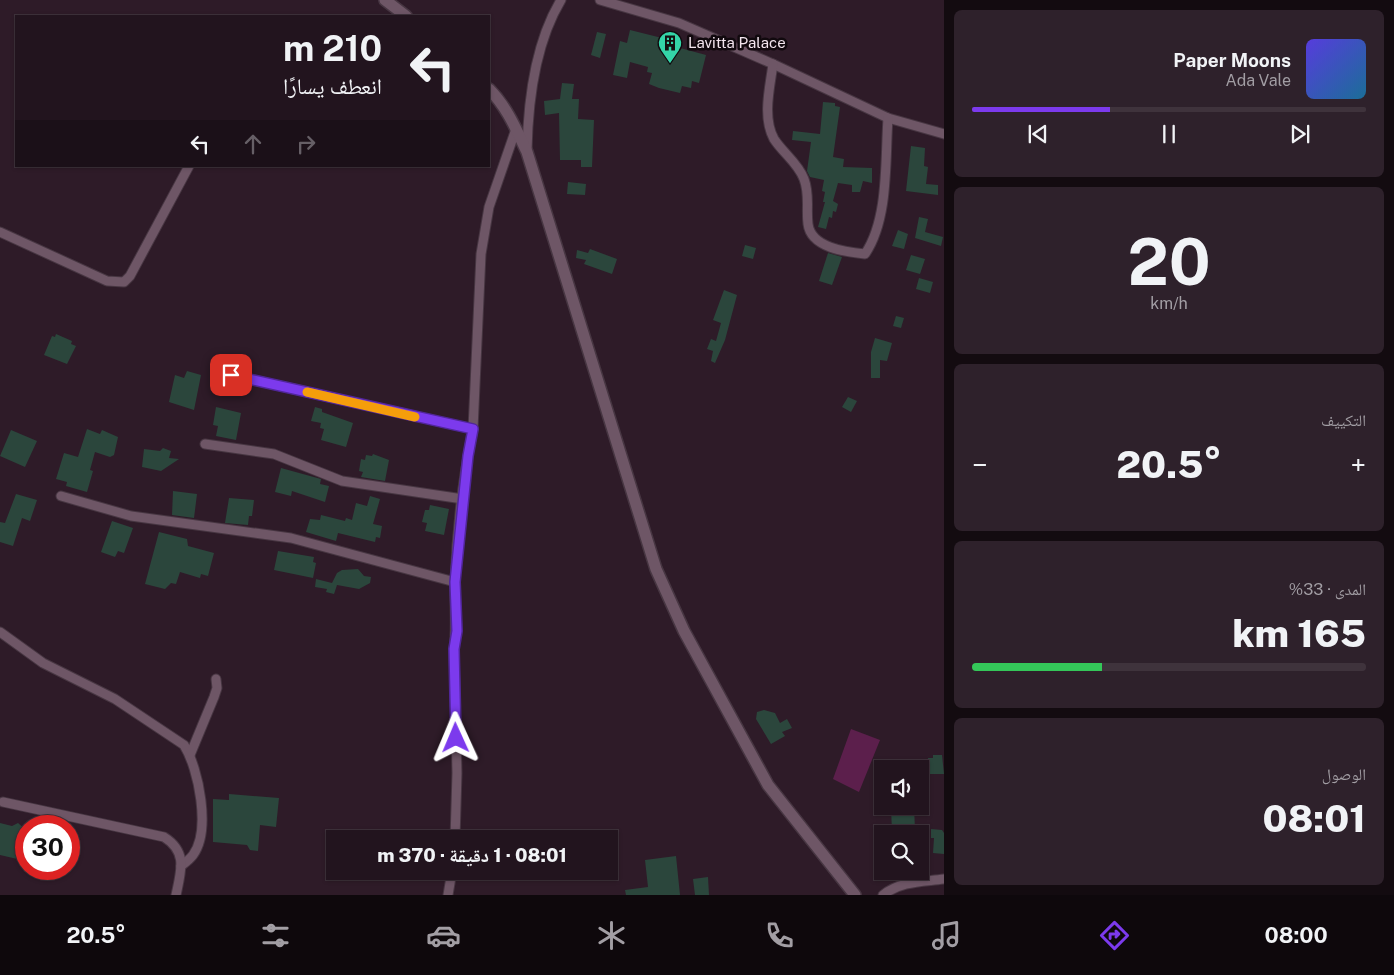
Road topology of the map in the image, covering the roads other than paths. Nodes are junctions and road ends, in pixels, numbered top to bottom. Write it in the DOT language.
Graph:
graph roads {
  1 [pos="386,0"];
  2 [pos="561,0"];
  3 [pos="600,0"];
  4 [pos="405,15"];
  5 [pos="773,64"];
  6 [pos="490,90"];
  7 [pos="888,118"];
  8 [pos="516,129"];
  9 [pos="944,134"];
  10 [pos="527,152"];
  11 [pos="187,167"];
  12 [pos="0,232"];
  13 [pos="231,375"];
  14 [pos="473,429"];
  15 [pos="205,444"];
  16 [pos="61,496"];
  17 [pos="463,499"];
  18 [pos="455,582"];
  19 [pos="0,632"];
  20 [pos="216,679"];
  21 [pos="190,755"];
  22 [pos="3,802"];
  23 [pos="455,830"];
  24 [pos="181,866"];
  25 [pos="944,879"];
  26 [pos="450,880"];
  27 [pos="176,895"];
  28 [pos="448,895"];
  29 [pos="855,895"];
  30 [pos="883,895"];
  1 -- 4 [label="street"];
  2 -- 10 [label="street"];
  3 -- 5 [label="street"];
  5 -- 7 [label="street"];
  5 -- 7 [label="street"];
  6 -- 8 [label="street"];
  7 -- 9 [label="street"];
  8 -- 10 [label="street"];
  8 -- 14 [label="street"];
  10 -- 29 [label="street"];
  11 -- 12 [label="street"];
  13 -- 14 [label="street"];
  14 -- 17 [label="street"];
  15 -- 17 [label="street"];
  16 -- 18 [label="street"];
  17 -- 18 [label="street"];
  18 -- 23 [label="street"];
  19 -- 21 [label="street"];
  20 -- 21 [label="street"];
  21 -- 24 [label="street"];
  22 -- 24 [label="street"];
  24 -- 27 [label="street"];
  25 -- 30 [label="street"];
  26 -- 28 [label="street"];
}
